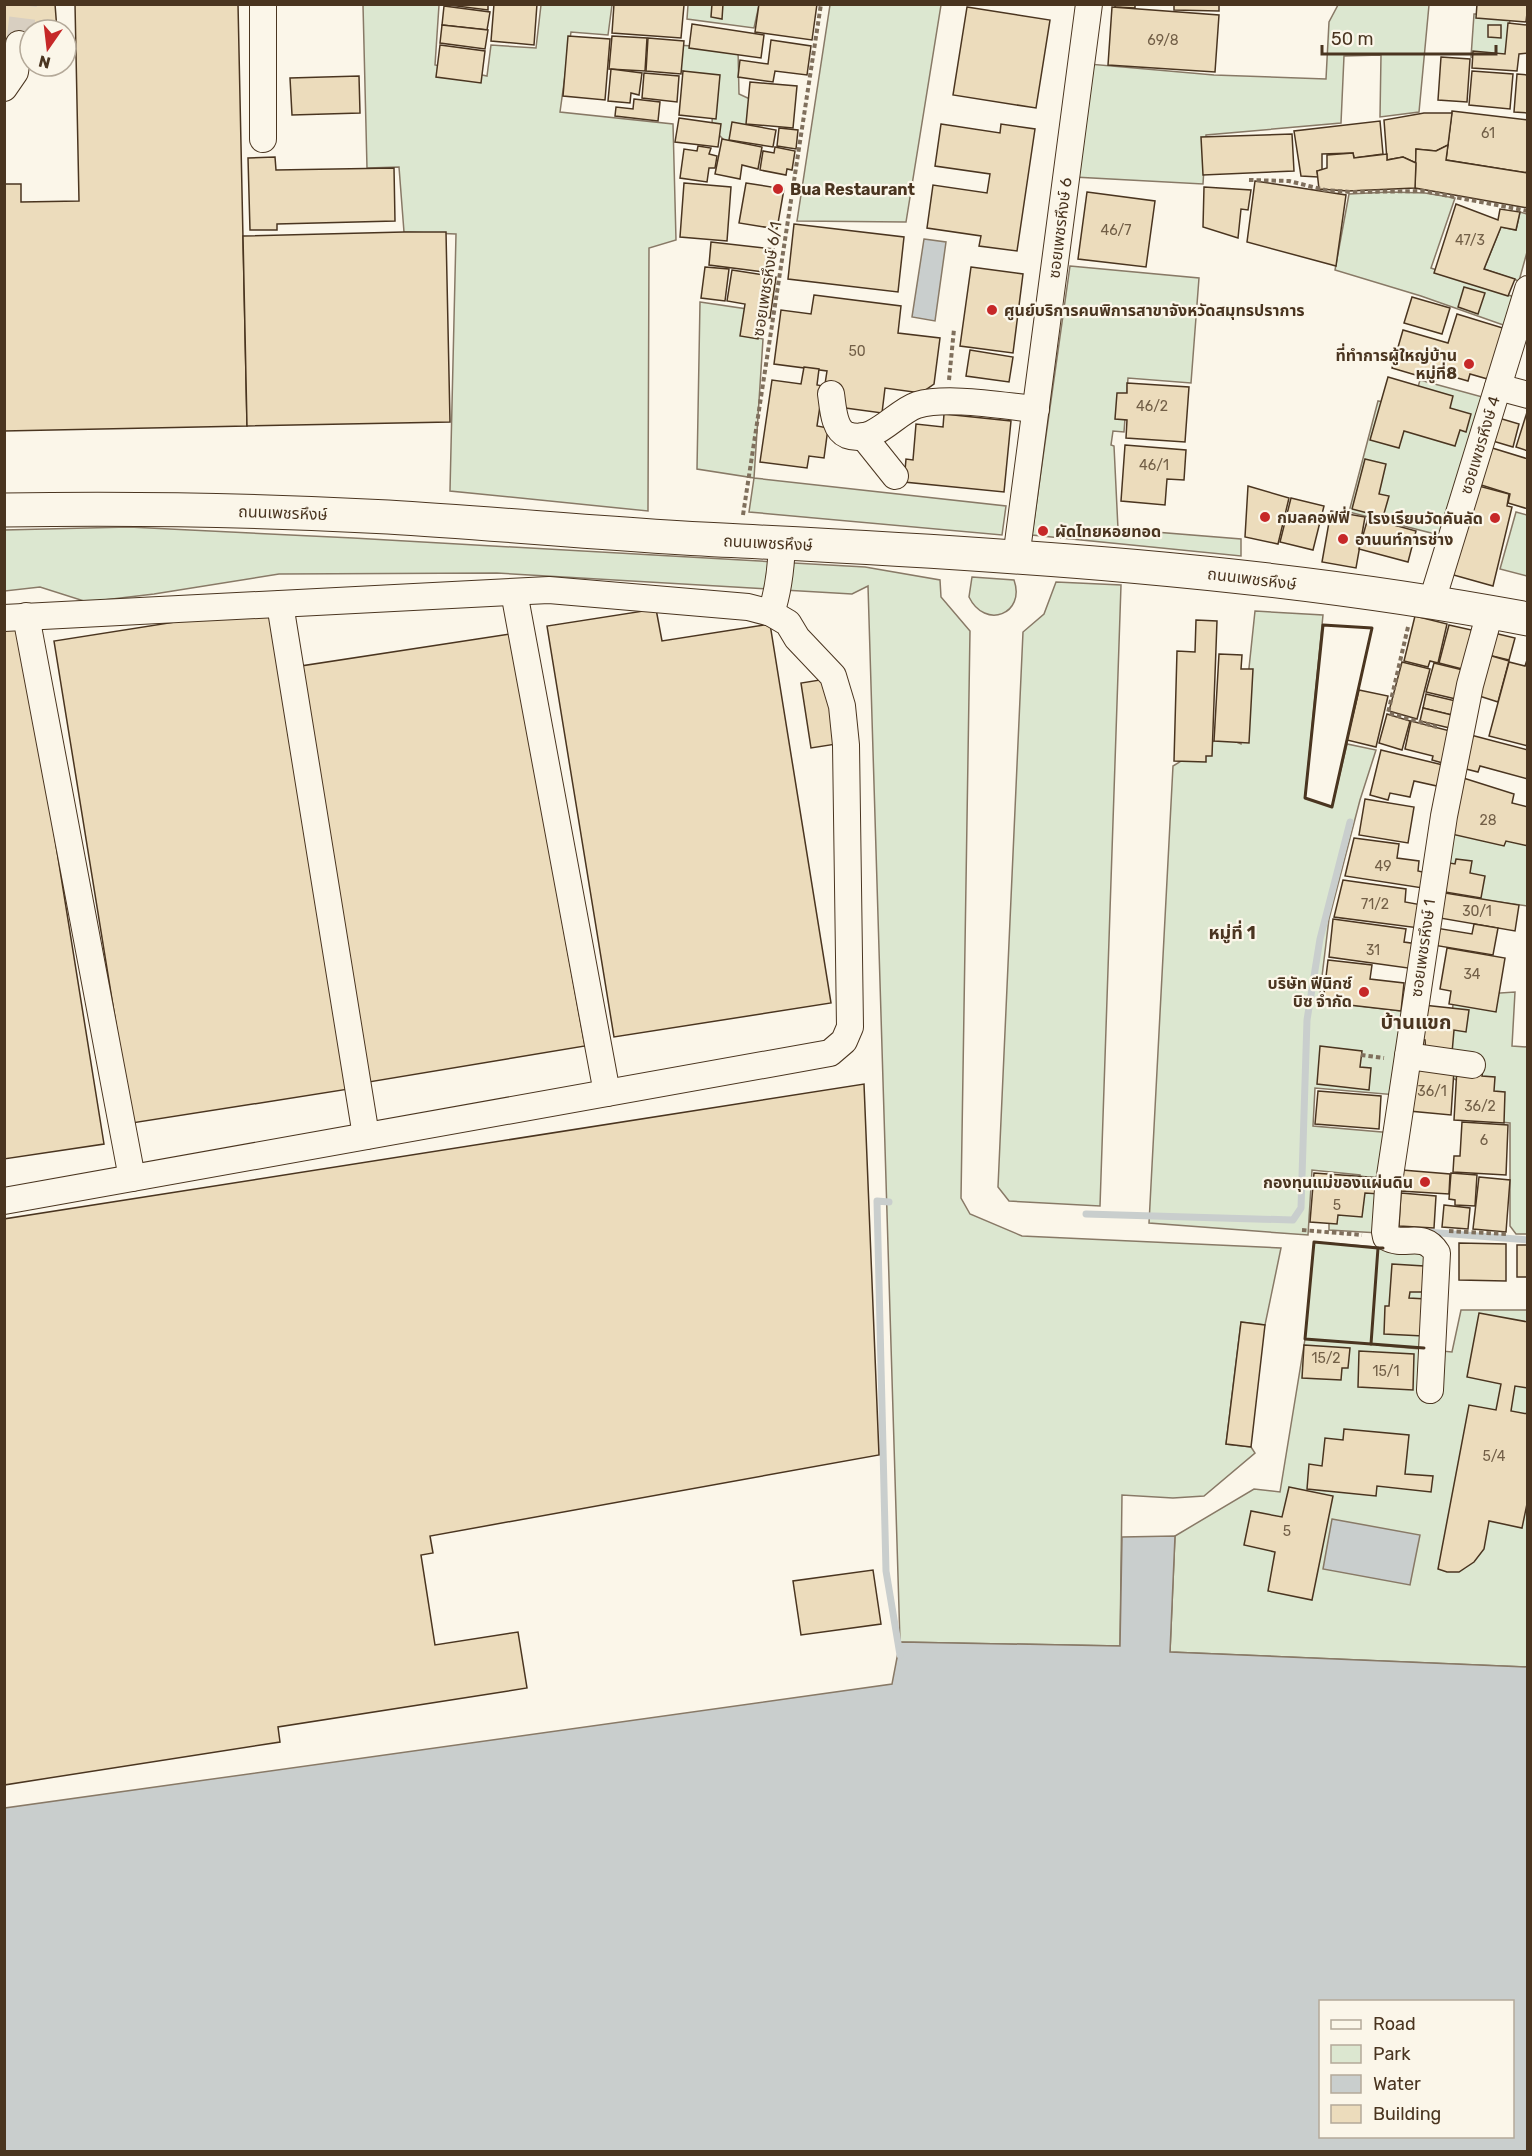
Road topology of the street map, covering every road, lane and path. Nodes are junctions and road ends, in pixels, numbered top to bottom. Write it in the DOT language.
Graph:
graph roads {
  1 [pos="263,4"];
  2 [pos="821,4"];
  3 [pos="1089,4"];
  4 [pos="18,55"];
  5 [pos="4,88"];
  6 [pos="263,139"];
  7 [pos="1249,180"];
  8 [pos="1527,211"];
  9 [pos="1527,289"];
  10 [pos="954,329"];
  11 [pos="1498,387"];
  12 [pos="831,394"];
  13 [pos="1527,395"];
  14 [pos="946,402"];
  15 [pos="1036,409"];
  16 [pos="863,436"];
  17 [pos="895,477"];
  18 [pos="4,510"];
  19 [pos="742,522"];
  20 [pos="782,544"];
  21 [pos="1016,558"];
  22 [pos="514,592"];
  23 [pos="280,604"];
  24 [pos="1421,612"];
  25 [pos="1490,612"];
  26 [pos="771,613"];
  27 [pos="15,617"];
  28 [pos="1527,619"];
  29 [pos="1460,732"];
  30 [pos="1408,1056"];
  31 [pos="1472,1065"];
  32 [pos="607,1093"];
  33 [pos="366,1136"];
  34 [pos="132,1178"];
  35 [pos="4,1201"];
  36 [pos="1302,1230"];
  37 [pos="1443,1230"];
  38 [pos="1506,1234"];
  39 [pos="1386,1237"];
  40 [pos="1430,1390"];
  1 -- 6 [label="street"];
  2 -- 19 [label="path, ซอยเพชรหึงษ์ 6/1"];
  3 -- 15 [label="street, ซอยเพชรหึงษ์ 6"];
  4 -- 5 [label="street"];
  7 -- 8 [label="path"];
  9 -- 11 [label="street, ซอยเพชรหึงษ์ 4"];
  10 -- 14 [label="path"];
  11 -- 13 [label="street"];
  11 -- 24 [label="street, ซอยเพชรหึงษ์ 4"];
  12 -- 16 [label="street"];
  14 -- 15 [label="street"];
  14 -- 16 [label="street"];
  15 -- 21 [label="street, ซอยเพชรหึงษ์ 6"];
  16 -- 17 [label="street"];
  18 -- 20 [label="main road, ถนนเพชรหึงษ์"];
  20 -- 21 [label="main road, ถนนเพชรหึงษ์"];
  20 -- 26 [label="street"];
  21 -- 24 [label="main road, ถนนเพชรหึงษ์"];
  22 -- 23 [label="street"];
  22 -- 26 [label="street"];
  22 -- 32 [label="street"];
  23 -- 27 [label="street"];
  23 -- 33 [label="street"];
  24 -- 25 [label="main road, ถนนเพชรหึงษ์"];
  24 -- 29 [label="path"];
  25 -- 28 [label="main road, ถนนเพชรหึงษ์"];
  25 -- 29 [label="street, ซอยเพชรหึงษ์ 1"];
  26 -- 32 [label="street"];
  27 -- 34 [label="street"];
  29 -- 30 [label="street, ซอยเพชรหึงษ์ 1"];
  30 -- 31 [label="street"];
  30 -- 39 [label="street, ซอยเพชรหึงษ์ 1"];
  32 -- 33 [label="street"];
  33 -- 34 [label="street"];
  34 -- 35 [label="street"];
  36 -- 39 [label="path"];
  37 -- 38 [label="path"];
  39 -- 40 [label="street"];
}
